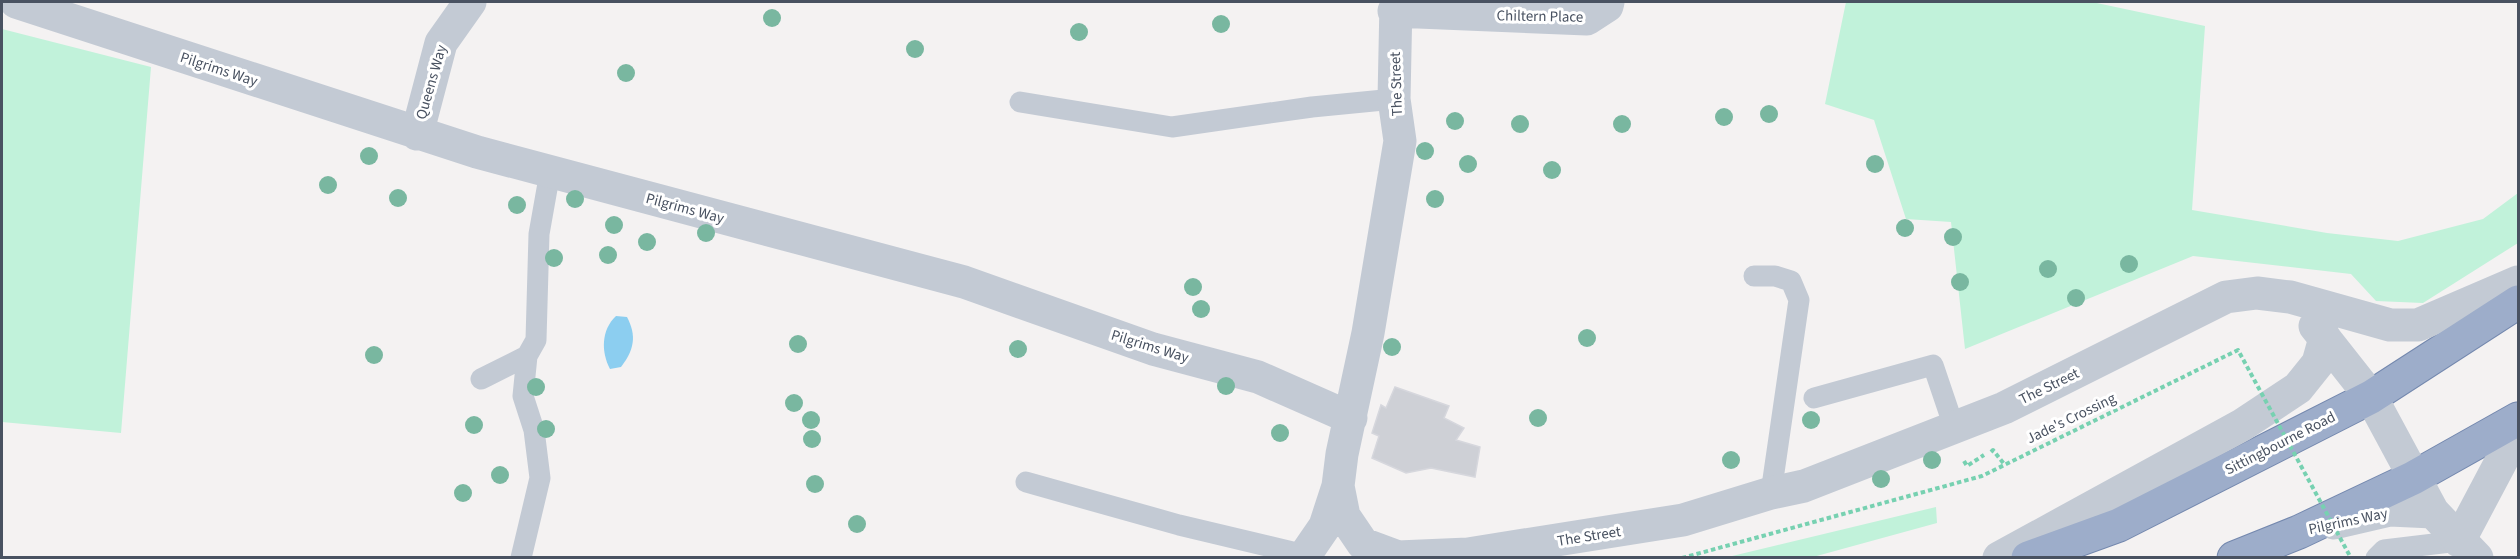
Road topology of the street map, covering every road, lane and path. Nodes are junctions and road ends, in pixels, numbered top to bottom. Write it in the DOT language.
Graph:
graph roads {
  1 [pos="16,2"];
  2 [pos="470,2"];
  3 [pos="1608,2"];
  4 [pos="1395,6"];
  5 [pos="1394,99"];
  6 [pos="1020,102"];
  7 [pos="417,134"];
  8 [pos="550,172"];
  9 [pos="1754,276"];
  10 [pos="2518,282"];
  11 [pos="2290,297"];
  12 [pos="2518,302"];
  13 [pos="2325,339"];
  14 [pos="527,356"];
  15 [pos="481,379"];
  16 [pos="2371,397"];
  17 [pos="1814,398"];
  18 [pos="1351,418"];
  19 [pos="2518,419"];
  20 [pos="1954,427"];
  21 [pos="2518,437"];
  22 [pos="1993,450"];
  23 [pos="2004,464"];
  24 [pos="2413,478"];
  25 [pos="1026,482"];
  26 [pos="1338,486"];
  27 [pos="1771,493"];
  28 [pos="2433,512"];
  29 [pos="2299,531"];
  30 [pos="2468,549"];
  31 [pos="1304,556"];
  32 [pos="521,558"];
  33 [pos="1682,558"];
  34 [pos="1999,558"];
  35 [pos="2028,558"];
  36 [pos="2234,558"];
  37 [pos="2351,558"];
  38 [pos="2376,558"];
  1 -- 7 [label="street, Pilgrims Way"];
  2 -- 7 [label="street, Queens Way"];
  3 -- 4 [label="street, Chiltern Place"];
  4 -- 5 [label="street, The Street"];
  5 -- 6 [label="lane"];
  5 -- 18 [label="street, The Street"];
  7 -- 8 [label="street, Pilgrims Way"];
  8 -- 14 [label="lane"];
  8 -- 18 [label="street, Pilgrims Way"];
  9 -- 27 [label="lane"];
  10 -- 11 [label="street, The Street"];
  11 -- 13 [label="street"];
  11 -- 20 [label="street, The Street"];
  12 -- 16 [label="highway, Sittingbourne Road"];
  13 -- 16 [label="street"];
  13 -- 34 [label="street"];
  14 -- 15 [label="lane"];
  14 -- 32 [label="lane"];
  16 -- 24 [label="street"];
  16 -- 35 [label="highway, Sittingbourne Road"];
  17 -- 20 [label="lane"];
  18 -- 26 [label="street, The Street"];
  19 -- 24 [label="highway"];
  20 -- 27 [label="street, The Street"];
  21 -- 30 [label="street"];
  22 -- 23 [label="path"];
  23 -- 33 [label="path, Jade's Crossing, bridge"];
  23 -- 37 [label="path, Jade's Crossing, bridge"];
  24 -- 28 [label="street"];
  24 -- 29 [label="highway"];
  25 -- 31 [label="lane"];
  26 -- 27 [label="street, The Street"];
  26 -- 31 [label="street"];
  28 -- 29 [label="street, Pilgrims Way"];
  28 -- 30 [label="street"];
  29 -- 36 [label="highway"];
  30 -- 38 [label="lane"];
}
